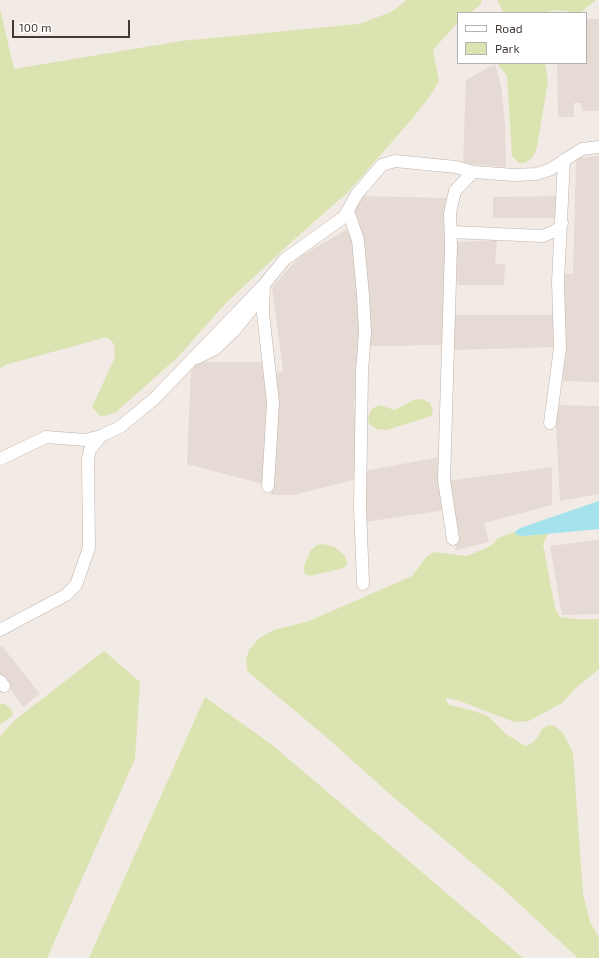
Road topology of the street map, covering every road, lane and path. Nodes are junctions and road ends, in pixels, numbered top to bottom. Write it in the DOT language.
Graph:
graph roads {
  1 [pos="599,147"];
  2 [pos="564,160"];
  3 [pos="473,172"];
  4 [pos="348,211"];
  5 [pos="562,223"];
  6 [pos="451,232"];
  7 [pos="263,286"];
  8 [pos="550,423"];
  9 [pos="101,436"];
  10 [pos="0,459"];
  11 [pos="268,486"];
  12 [pos="453,539"];
  13 [pos="363,584"];
  14 [pos="0,630"];
  1 -- 2 [label="street"];
  2 -- 3 [label="street"];
  2 -- 5 [label="street"];
  3 -- 4 [label="street"];
  3 -- 6 [label="street"];
  4 -- 7 [label="street"];
  4 -- 13 [label="street"];
  5 -- 6 [label="street"];
  5 -- 8 [label="street"];
  6 -- 12 [label="street"];
  7 -- 9 [label="street"];
  7 -- 11 [label="street"];
  9 -- 10 [label="street"];
  9 -- 14 [label="street"];
}
